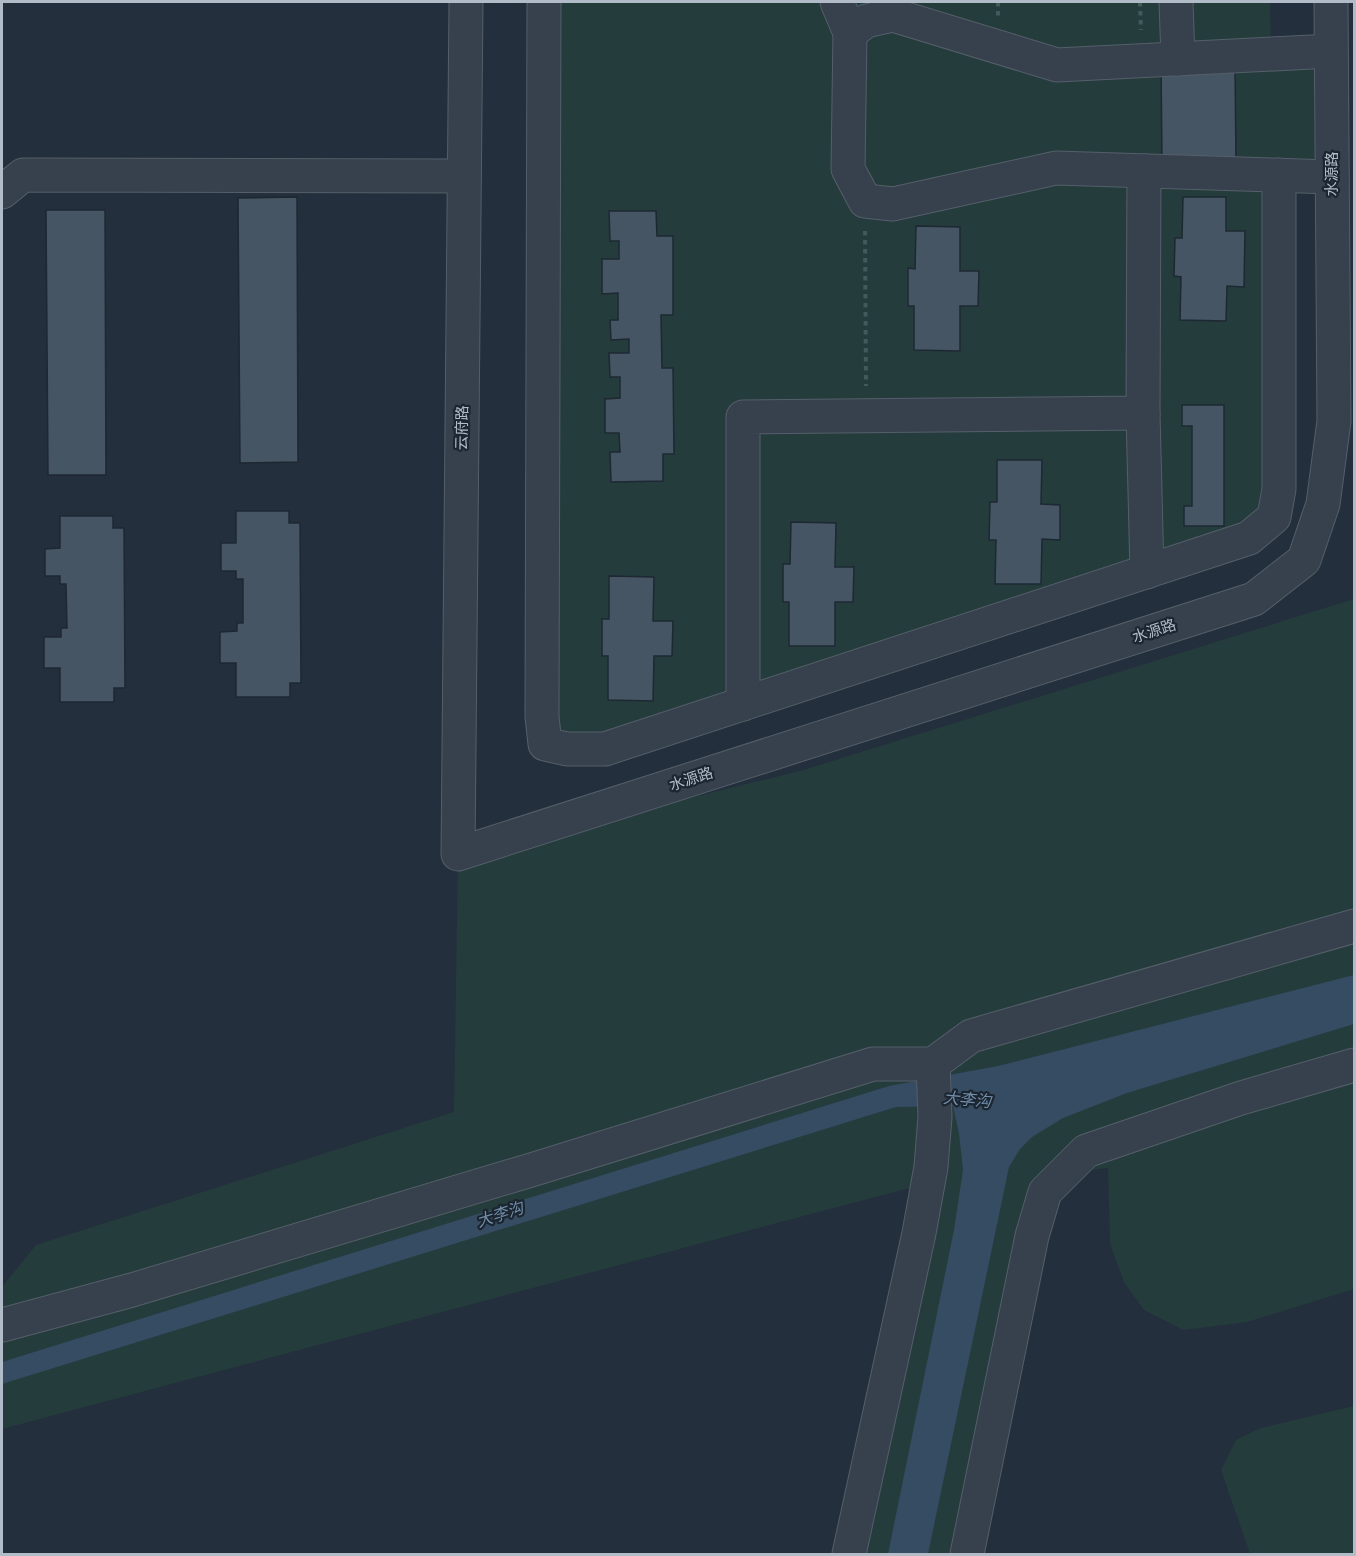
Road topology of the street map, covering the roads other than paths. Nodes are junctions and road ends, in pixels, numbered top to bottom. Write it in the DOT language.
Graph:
graph roads {
  1 [pos="466,2"];
  2 [pos="544,2"];
  3 [pos="837,2"];
  4 [pos="1176,2"];
  5 [pos="1331,2"];
  6 [pos="850,33"];
  7 [pos="1331,51"];
  8 [pos="1178,59"];
  9 [pos="1144,171"];
  10 [pos="1279,175"];
  11 [pos="464,176"];
  12 [pos="1332,177"];
  13 [pos="2,192"];
  14 [pos="1143,413"];
  15 [pos="1147,572"];
  16 [pos="743,704"];
  17 [pos="458,854"];
  18 [pos="1354,926"];
  19 [pos="1354,1065"];
  20 [pos="933,1069"];
  21 [pos="2,1325"];
  22 [pos="849,1554"];
  23 [pos="967,1554"];
  1 -- 11 [label="street, 云府路"];
  2 -- 16 [label="street"];
  3 -- 6 [label="street"];
  4 -- 8 [label="street"];
  5 -- 7 [label="street, 水源路"];
  6 -- 8 [label="street"];
  6 -- 9 [label="street"];
  7 -- 8 [label="street"];
  7 -- 12 [label="street, 水源路"];
  9 -- 10 [label="street"];
  9 -- 14 [label="street"];
  10 -- 12 [label="street"];
  10 -- 15 [label="street"];
  11 -- 13 [label="street"];
  11 -- 17 [label="street, 云府路"];
  12 -- 17 [label="street, 水源路"];
  14 -- 15 [label="street"];
  14 -- 16 [label="street"];
  15 -- 16 [label="street"];
  18 -- 20 [label="street"];
  19 -- 23 [label="street"];
  20 -- 21 [label="street"];
  20 -- 22 [label="street"];
}
